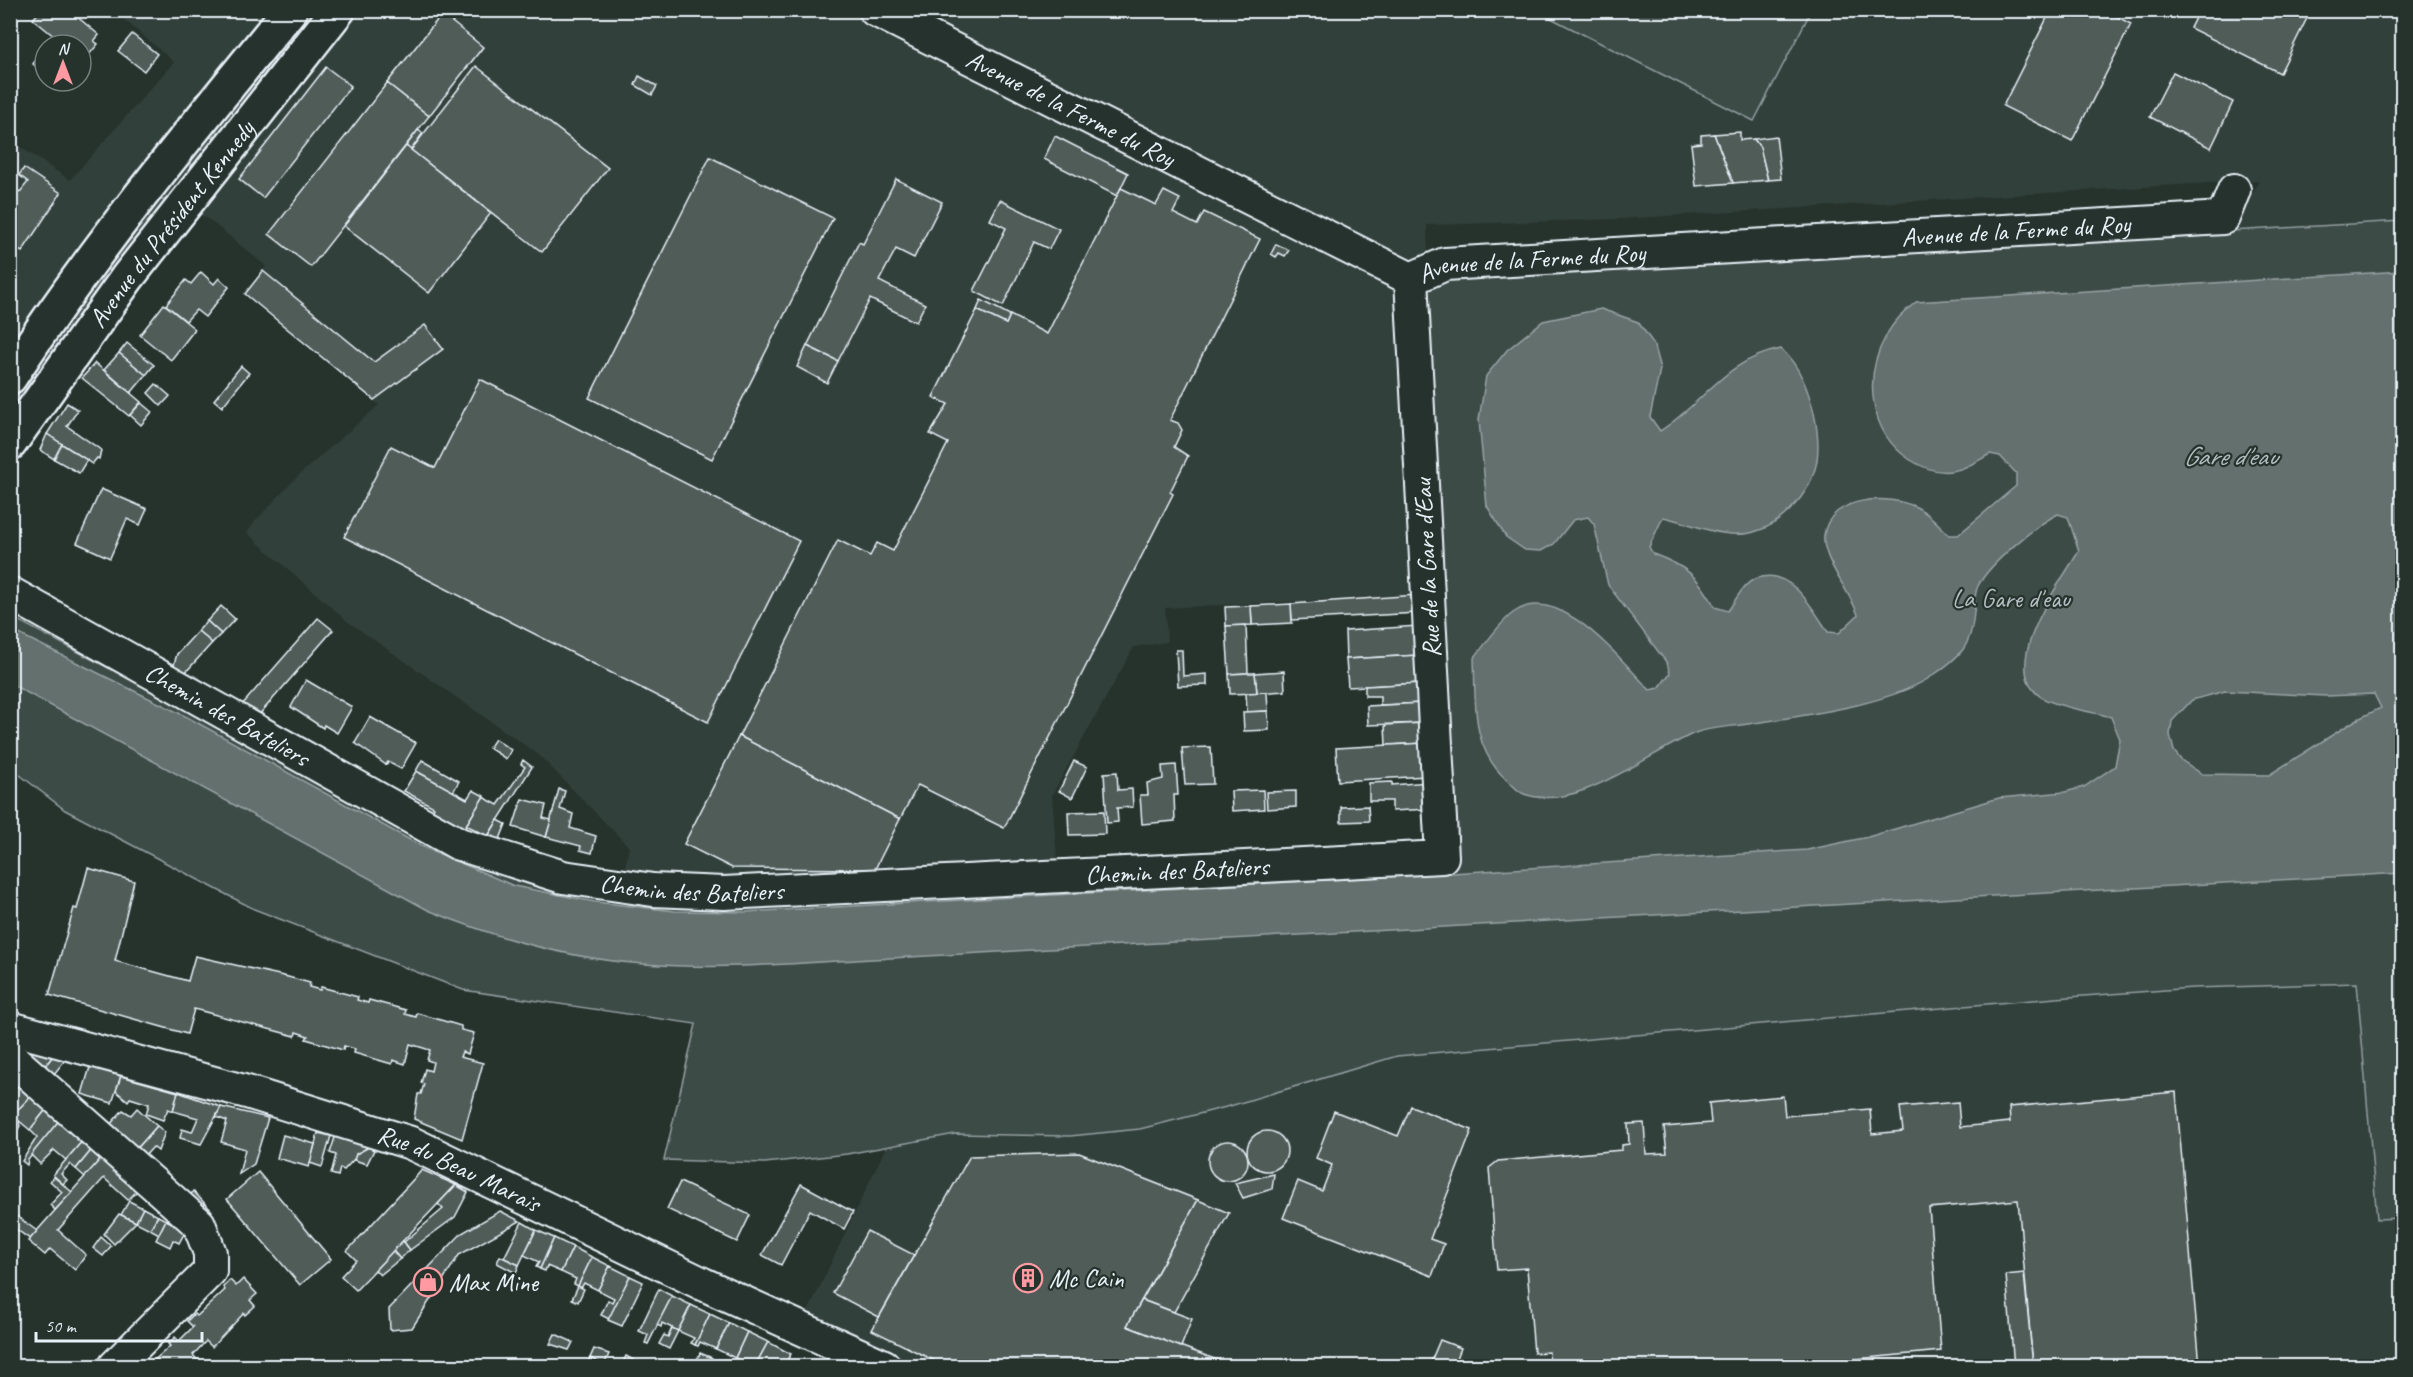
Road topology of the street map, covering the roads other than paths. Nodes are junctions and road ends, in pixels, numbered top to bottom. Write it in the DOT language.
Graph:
graph roads {
  1 [pos="290,10"];
  2 [pos="338,10"];
  3 [pos="874,10"];
  4 [pos="2235,190"];
  5 [pos="1410,279"];
  6 [pos="10,377"];
  7 [pos="10,443"];
  8 [pos="10,592"];
  9 [pos="1442,857"];
  10 [pos="10,1028"];
  11 [pos="10,1057"];
  12 [pos="115,1366"];
  13 [pos="884,1366"];
  1 -- 6 [label="main road, Avenue du Président Kennedy"];
  2 -- 7 [label="main road, Avenue du Président Kennedy"];
  3 -- 5 [label="street, Avenue de la Ferme du Roy"];
  4 -- 5 [label="street, Avenue de la Ferme du Roy"];
  5 -- 9 [label="street, Rue de la Gare d'Eau"];
  8 -- 9 [label="street, Chemin des Bateliers"];
  10 -- 13 [label="street, Rue du Beau Marais"];
  11 -- 12 [label="street"];
}
